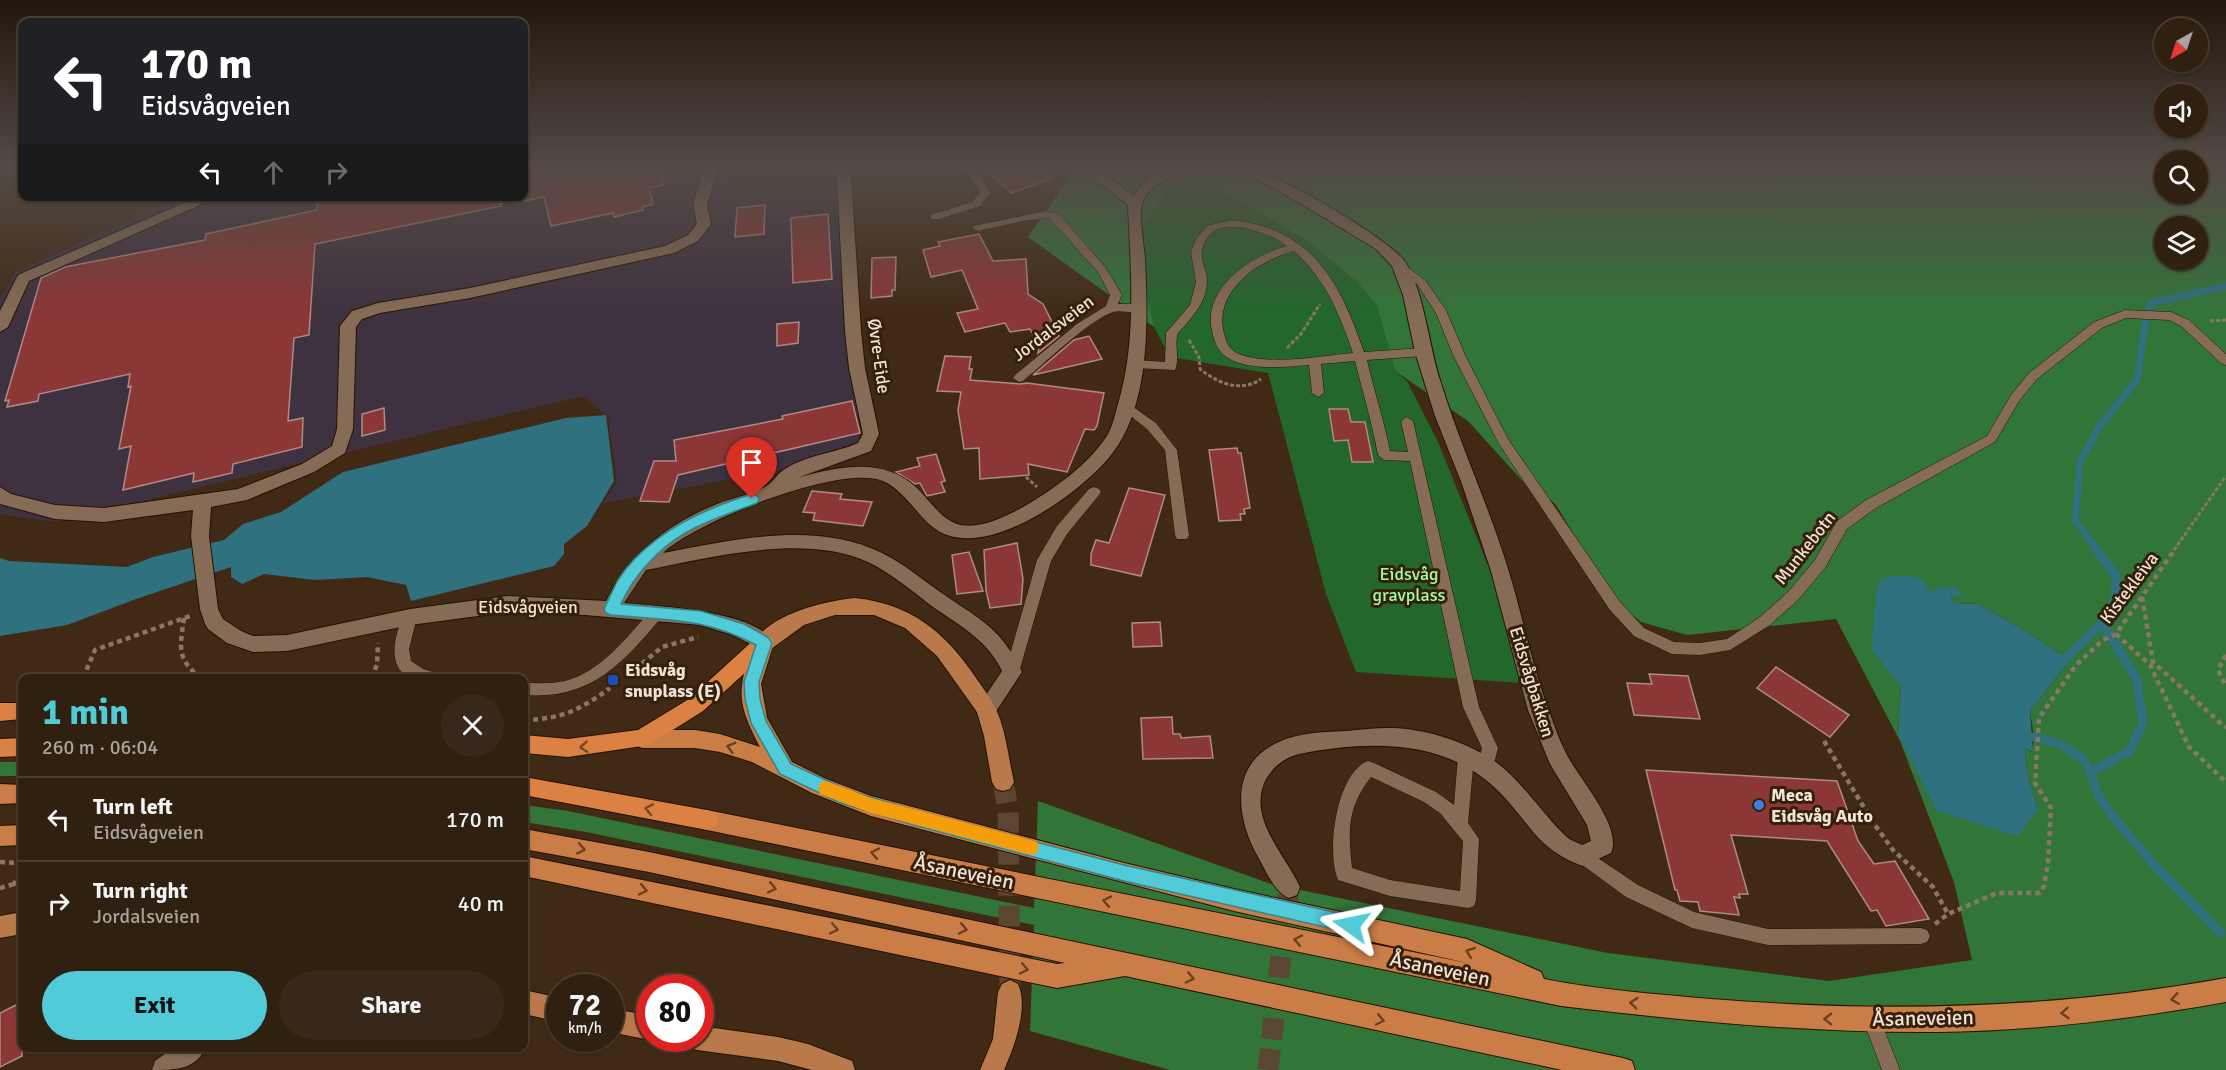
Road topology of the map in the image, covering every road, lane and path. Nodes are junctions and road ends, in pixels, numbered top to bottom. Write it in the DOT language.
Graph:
graph roads {
  1 [pos="167,216"];
  2 [pos="702,216"];
  3 [pos="846,216"];
  4 [pos="939,216"];
  5 [pos="1033,216"];
  6 [pos="1054,216"];
  7 [pos="1135,216"];
  8 [pos="1332,216"];
  9 [pos="936,217"];
  10 [pos="978,228"];
  11 [pos="1296,247"];
  12 [pos="1399,264"];
  13 [pos="1329,286"];
  14 [pos="1111,308"];
  15 [pos="1138,308"];
  16 [pos="0,327"];
  17 [pos="1423,352"];
  18 [pos="1360,357"];
  19 [pos="1315,360"];
  20 [pos="2226,361"];
  21 [pos="1274,362"];
  22 [pos="1136,364"];
  23 [pos="1019,378"];
  24 [pos="1318,393"];
  25 [pos="1126,406"];
  26 [pos="1407,421"];
  27 [pos="1414,457"];
  28 [pos="2226,476"];
  29 [pos="771,491"];
  30 [pos="1094,492"];
  31 [pos="0,494"];
  32 [pos="203,502"];
  33 [pos="1182,535"];
  34 [pos="638,565"];
  35 [pos="2142,596"];
  36 [pos="209,609"];
  37 [pos="611,609"];
  38 [pos="656,614"];
  39 [pos="410,617"];
  40 [pos="184,618"];
  41 [pos="379,625"];
  42 [pos="2116,634"];
  43 [pos="764,643"];
  44 [pos="2226,655"];
  45 [pos="1012,672"];
  46 [pos="85,674"];
  47 [pos="195,674"];
  48 [pos="373,674"];
  49 [pos="418,674"];
  50 [pos="2226,686"];
  51 [pos="528,689"];
  52 [pos="986,710"];
  53 [pos="18,711"];
  54 [pos="0,712"];
  55 [pos="2226,728"];
  56 [pos="642,739"];
  57 [pos="1824,741"];
  58 [pos="528,744"];
  59 [pos="18,747"];
  60 [pos="0,748"];
  61 [pos="1466,757"];
  62 [pos="1486,766"];
  63 [pos="785,769"];
  64 [pos="1003,782"];
  65 [pos="2226,782"];
  66 [pos="528,787"];
  67 [pos="0,794"];
  68 [pos="18,794"];
  69 [pos="1460,827"];
  70 [pos="18,835"];
  71 [pos="0,836"];
  72 [pos="528,840"];
  73 [pos="1583,856"];
  74 [pos="0,862"];
  75 [pos="18,862"];
  76 [pos="528,867"];
  77 [pos="18,877"];
  78 [pos="14,884"];
  79 [pos="18,884"];
  80 [pos="1289,887"];
  81 [pos="0,888"];
  82 [pos="1948,914"];
  83 [pos="18,924"];
  84 [pos="0,927"];
  85 [pos="1921,936"];
  86 [pos="1132,966"];
  87 [pos="2226,990"];
  88 [pos="1010,992"];
  89 [pos="1561,994"];
  90 [pos="528,1003"];
  91 [pos="546,1007"];
  92 [pos="1872,1020"];
  93 [pos="714,1040"];
  94 [pos="187,1052"];
  95 [pos="164,1070"];
  96 [pos="843,1070"];
  97 [pos="992,1070"];
  98 [pos="1623,1070"];
  99 [pos="1891,1070"];
  1 -- 16 [label="street"];
  2 -- 32 [label="street"];
  3 -- 29 [label="street, Øvre-Eide"];
  4 -- 9 [label="lane"];
  5 -- 10 [label="lane, Jordalsveien"];
  6 -- 14 [label="lane, Jordalsveien"];
  7 -- 15 [label="street"];
  8 -- 12 [label="street, Eidsvågbakken"];
  11 -- 13 [label="lane"];
  11 -- 21 [label="lane"];
  11 -- 22 [label="lane"];
  12 -- 17 [label="street, Eidsvågbakken"];
  12 -- 20 [label="lane, Munkebotn"];
  13 -- 18 [label="lane"];
  13 -- 21 [label="path"];
  14 -- 15 [label="lane, Jordalsveien"];
  14 -- 23 [label="lane, Jordalsveien"];
  15 -- 22 [label="street"];
  17 -- 18 [label="lane"];
  17 -- 73 [label="street, Eidsvågbakken"];
  18 -- 19 [label="lane"];
  18 -- 27 [label="lane"];
  19 -- 21 [label="lane"];
  19 -- 24 [label="lane"];
  22 -- 25 [label="street"];
  25 -- 29 [label="street"];
  25 -- 33 [label="lane"];
  26 -- 27 [label="lane"];
  27 -- 62 [label="lane"];
  28 -- 35 [label="path, Kistekleiva"];
  29 -- 34 [label="street"];
  30 -- 45 [label="lane"];
  31 -- 32 [label="street"];
  32 -- 36 [label="street, Eidsvågveien"];
  34 -- 37 [label="street"];
  34 -- 45 [label="street"];
  35 -- 42 [label="path, Kistekleiva"];
  35 -- 55 [label="path"];
  36 -- 40 [label="path"];
  36 -- 41 [label="street, Eidsvågveien"];
  37 -- 38 [label="street, Eidsvågveien"];
  37 -- 39 [label="street, Eidsvågveien"];
  38 -- 43 [label="street, Eidsvågveien"];
  38 -- 51 [label="lane"];
  39 -- 41 [label="street, Eidsvågveien"];
  39 -- 49 [label="lane"];
  40 -- 46 [label="path"];
  40 -- 47 [label="path"];
  41 -- 48 [label="path"];
  42 -- 65 [label="path"];
  42 -- 82 [label="path, Kistekleiva"];
  43 -- 52 [label="main road"];
  43 -- 56 [label="highway"];
  43 -- 63 [label="highway"];
  44 -- 50 [label="path"];
  45 -- 52 [label="street"];
  52 -- 64 [label="main road"];
  53 -- 54 [label="highway"];
  56 -- 58 [label="highway, one-way"];
  63 -- 56 [label="highway, one-way"];
  57 -- 82 [label="path"];
  59 -- 60 [label="highway"];
  61 -- 62 [label="street"];
  61 -- 69 [label="lane"];
  61 -- 80 [label="street"];
  62 -- 73 [label="street"];
  89 -- 63 [label="highway, one-way"];
  89 -- 66 [label="highway, Åsaneveien, one-way"];
  67 -- 68 [label="highway"];
  69 -- 69 [label="lane"];
  70 -- 71 [label="highway"];
  72 -- 86 [label="highway, one-way"];
  73 -- 85 [label="lane"];
  74 -- 75 [label="path"];
  76 -- 86 [label="highway, one-way"];
  77 -- 78 [label="path"];
  78 -- 79 [label="path"];
  78 -- 81 [label="path"];
  82 -- 85 [label="path, Kistekleiva"];
  83 -- 84 [label="main road"];
  86 -- 98 [label="highway, one-way"];
  87 -- 92 [label="highway, Åsaneveien, one-way"];
  88 -- 97 [label="main road"];
  92 -- 89 [label="highway, Åsaneveien, one-way"];
  90 -- 91 [label="main road"];
  92 -- 99 [label="lane"];
  93 -- 96 [label="main road"];
  94 -- 95 [label="street"];
}
